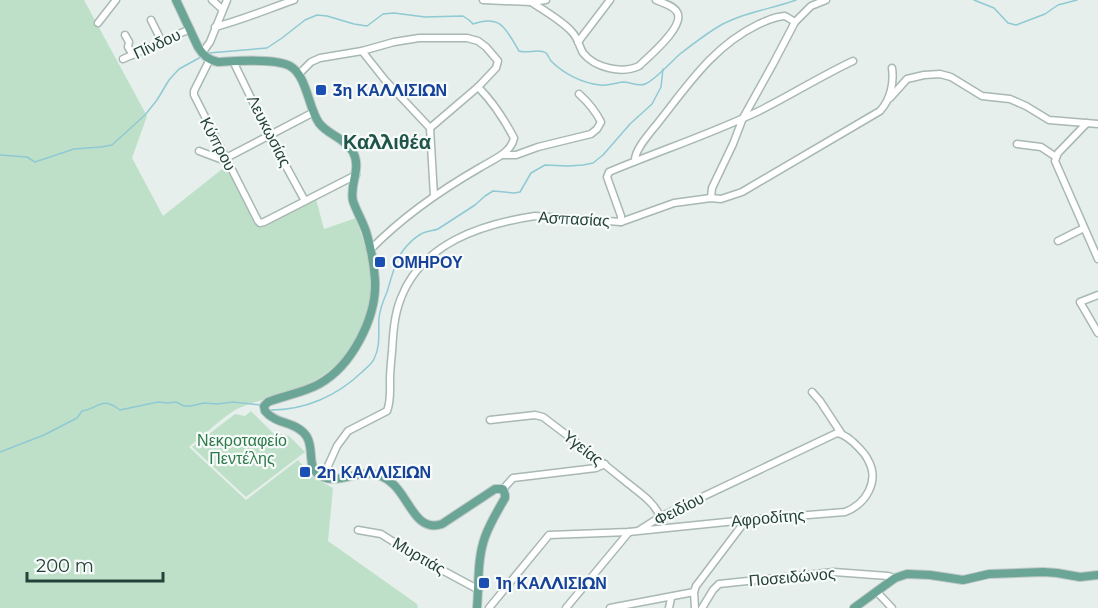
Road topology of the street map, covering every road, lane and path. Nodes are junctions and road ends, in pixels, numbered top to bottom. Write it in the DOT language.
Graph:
graph roads {
  1 [pos="116,0"];
  2 [pos="176,0"];
  3 [pos="212,0"];
  4 [pos="227,0"];
  5 [pos="294,0"];
  6 [pos="483,0"];
  7 [pos="547,0"];
  8 [pos="610,0"];
  9 [pos="656,0"];
  10 [pos="826,0"];
  11 [pos="531,2"];
  12 [pos="222,9"];
  13 [pos="548,13"];
  14 [pos="151,20"];
  15 [pos="795,22"];
  16 [pos="98,23"];
  17 [pos="215,27"];
  18 [pos="190,29"];
  19 [pos="125,35"];
  20 [pos="162,42"];
  21 [pos="578,42"];
  22 [pos="362,51"];
  23 [pos="202,53"];
  24 [pos="133,55"];
  25 [pos="123,59"];
  26 [pos="210,59"];
  27 [pos="232,61"];
  28 [pos="853,61"];
  29 [pos="892,68"];
  30 [pos="299,74"];
  31 [pos="478,87"];
  32 [pos="579,94"];
  33 [pos="888,101"];
  34 [pos="314,112"];
  35 [pos="743,118"];
  36 [pos="1088,123"];
  37 [pos="1098,124"];
  38 [pos="430,128"];
  39 [pos="269,135"];
  40 [pos="1017,144"];
  41 [pos="199,151"];
  42 [pos="502,156"];
  43 [pos="1056,157"];
  44 [pos="227,160"];
  45 [pos="635,161"];
  46 [pos="356,175"];
  47 [pos="434,196"];
  48 [pos="711,198"];
  49 [pos="305,201"];
  50 [pos="621,222"];
  51 [pos="1084,228"];
  52 [pos="1058,241"];
  53 [pos="370,250"];
  54 [pos="1098,259"];
  55 [pos="1098,295"];
  56 [pos="1098,333"];
  57 [pos="812,392"];
  58 [pos="490,420"];
  59 [pos="841,433"];
  60 [pos="605,464"];
  61 [pos="323,477"];
  62 [pos="502,489"];
  63 [pos="660,518"];
  64 [pos="746,520"];
  65 [pos="358,530"];
  66 [pos="638,531"];
  67 [pos="628,532"];
  68 [pos="1098,575"];
  69 [pos="895,578"];
  70 [pos="478,590"];
  71 [pos="694,592"];
  72 [pos="877,592"];
  73 [pos="671,597"];
  74 [pos="477,608"];
  75 [pos="489,608"];
  76 [pos="566,608"];
  77 [pos="610,608"];
  78 [pos="669,608"];
  79 [pos="695,608"];
  80 [pos="702,608"];
  81 [pos="854,608"];
  82 [pos="892,608"];
  1 -- 16 [label="street"];
  2 -- 18 [label="main road"];
  3 -- 12 [label="street"];
  4 -- 12 [label="street"];
  5 -- 17 [label="street"];
  6 -- 11 [label="street"];
  7 -- 11 [label="street"];
  7 -- 13 [label="street"];
  8 -- 21 [label="street"];
  9 -- 21 [label="street"];
  10 -- 15 [label="street"];
  11 -- 13 [label="street"];
  12 -- 17 [label="street"];
  13 -- 21 [label="street"];
  14 -- 20 [label="street"];
  15 -- 35 [label="street"];
  15 -- 45 [label="street"];
  17 -- 23 [label="street"];
  18 -- 20 [label="street, Πίνδου"];
  18 -- 23 [label="main road"];
  19 -- 24 [label="street"];
  20 -- 24 [label="street, Πίνδου"];
  22 -- 30 [label="street"];
  22 -- 31 [label="street"];
  22 -- 38 [label="street"];
  23 -- 26 [label="main road"];
  24 -- 25 [label="street, Πίνδου"];
  26 -- 27 [label="main road"];
  26 -- 44 [label="street, Κύπρου"];
  27 -- 30 [label="main road"];
  27 -- 39 [label="street, Λευκωσίας"];
  28 -- 35 [label="street"];
  29 -- 33 [label="street"];
  30 -- 34 [label="main road"];
  31 -- 38 [label="street"];
  31 -- 42 [label="street"];
  32 -- 42 [label="street"];
  33 -- 36 [label="street, Ασπασίας"];
  33 -- 48 [label="street, Ασπασίας"];
  34 -- 39 [label="street"];
  34 -- 46 [label="main road"];
  35 -- 45 [label="street"];
  35 -- 48 [label="street"];
  36 -- 37 [label="street, Ασπασίας"];
  36 -- 43 [label="street"];
  38 -- 47 [label="street"];
  39 -- 44 [label="street"];
  39 -- 49 [label="street, Λευκωσίας"];
  40 -- 43 [label="street"];
  41 -- 44 [label="street"];
  42 -- 47 [label="street"];
  43 -- 51 [label="street"];
  44 -- 49 [label="street, Κύπρου"];
  45 -- 50 [label="street"];
  46 -- 49 [label="street"];
  46 -- 53 [label="main road"];
  47 -- 53 [label="street"];
  48 -- 50 [label="street, Ασπασίας"];
  50 -- 61 [label="street, Ασπασίας"];
  51 -- 52 [label="street"];
  51 -- 54 [label="street"];
  53 -- 61 [label="main road"];
  55 -- 56 [label="street"];
  57 -- 59 [label="street"];
  58 -- 60 [label="street, Υγείας"];
  59 -- 63 [label="street, Φειδίου"];
  59 -- 64 [label="street, Αφροδίτης"];
  60 -- 62 [label="street"];
  60 -- 63 [label="street, Υγείας"];
  61 -- 62 [label="main road"];
  62 -- 70 [label="main road"];
  63 -- 66 [label="street, Φειδίου"];
  64 -- 66 [label="street, Αφροδίτης"];
  64 -- 71 [label="street"];
  65 -- 70 [label="street, Μυρτιάς"];
  66 -- 67 [label="street, Φειδίου"];
  67 -- 75 [label="street, Φειδίου"];
  67 -- 76 [label="street"];
  68 -- 69 [label="main road"];
  69 -- 72 [label="main road"];
  69 -- 80 [label="street, Ποσειδώνος"];
  70 -- 74 [label="main road"];
  71 -- 73 [label="street"];
  71 -- 79 [label="street"];
  72 -- 81 [label="main road"];
  72 -- 82 [label="street"];
  73 -- 77 [label="street"];
  73 -- 78 [label="street"];
}
